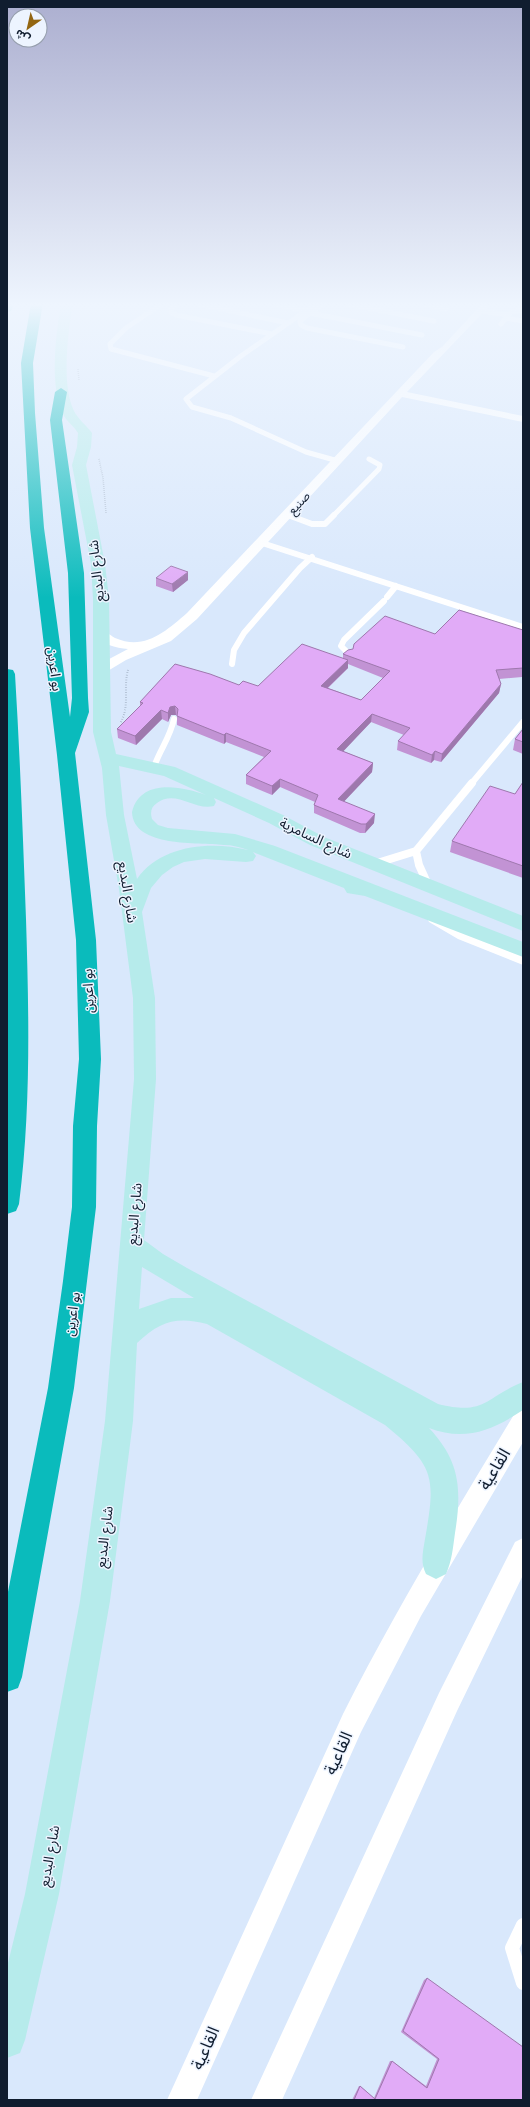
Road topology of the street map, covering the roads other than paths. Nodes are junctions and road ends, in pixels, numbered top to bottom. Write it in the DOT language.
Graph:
graph roads {
  1 [pos="29,401"];
  2 [pos="59,401"];
  3 [pos="64,401"];
  4 [pos="187,401"];
  5 [pos="394,401"];
  6 [pos="437,401"];
  7 [pos="523,419"];
  8 [pos="369,458"];
  9 [pos="338,461"];
  10 [pos="288,515"];
  11 [pos="262,542"];
  12 [pos="312,557"];
  13 [pos="396,586"];
  14 [pos="523,628"];
  15 [pos="100,634"];
  16 [pos="155,644"];
  17 [pos="350,654"];
  18 [pos="232,664"];
  19 [pos="101,669"];
  20 [pos="7,674"];
  21 [pos="174,719"];
  22 [pos="523,722"];
  23 [pos="66,755"];
  24 [pos="108,758"];
  25 [pos="154,767"];
  26 [pos="10,770"];
  27 [pos="317,841"];
  28 [pos="416,851"];
  29 [pos="373,864"];
  30 [pos="430,887"];
  31 [pos="368,890"];
  32 [pos="132,913"];
  33 [pos="433,916"];
  34 [pos="523,924"];
  35 [pos="523,950"];
  36 [pos="523,959"];
  37 [pos="7,1204"];
  38 [pos="131,1244"];
  39 [pos="125,1337"];
  40 [pos="523,1395"];
  41 [pos="523,1421"];
  42 [pos="523,1550"];
  43 [pos="436,1564"];
  44 [pos="7,1677"];
  45 [pos="523,1925"];
  46 [pos="523,1983"];
  47 [pos="7,2040"];
  48 [pos="182,2100"];
  49 [pos="266,2100"];
  1 -- 23 [label="highway, بو اعرين"];
  2 -- 23 [label="highway"];
  3 -- 15 [label="main road, شارع البديع"];
  4 -- 9 [label="lane"];
  5 -- 9 [label="street, صنيع"];
  6 -- 7 [label="street"];
  8 -- 10 [label="lane"];
  9 -- 10 [label="street, صنيع"];
  10 -- 11 [label="street, صنيع"];
  11 -- 12 [label="lane"];
  11 -- 16 [label="street, صنيع"];
  12 -- 13 [label="lane"];
  12 -- 18 [label="lane"];
  13 -- 14 [label="lane"];
  13 -- 17 [label="lane"];
  15 -- 16 [label="street, صنيع"];
  15 -- 19 [label="main road, شارع البديع"];
  16 -- 19 [label="street, صنيع"];
  19 -- 24 [label="main road, شارع البديع"];
  20 -- 26 [label="highway"];
  21 -- 25 [label="lane"];
  22 -- 28 [label="lane"];
  23 -- 44 [label="highway, بو اعرين"];
  24 -- 25 [label="main road, شارع السامرية"];
  24 -- 32 [label="main road, شارع البديع"];
  25 -- 27 [label="main road, شارع السامرية"];
  26 -- 37 [label="highway"];
  27 -- 29 [label="main road, شارع السامرية"];
  27 -- 31 [label="main road"];
  28 -- 29 [label="lane"];
  28 -- 30 [label="lane"];
  29 -- 30 [label="main road, شارع السامرية"];
  30 -- 34 [label="main road, شارع السامرية"];
  31 -- 32 [label="main road"];
  31 -- 33 [label="main road"];
  32 -- 38 [label="main road, شارع البديع"];
  33 -- 35 [label="main road"];
  33 -- 36 [label="street"];
  38 -- 39 [label="main road, شارع البديع"];
  38 -- 40 [label="main road"];
  39 -- 43 [label="main road"];
  39 -- 47 [label="main road, شارع البديع"];
  41 -- 43 [label="street, القاعية"];
  42 -- 49 [label="street"];
  43 -- 48 [label="street, القاعية"];
  45 -- 46 [label="lane"];
}
